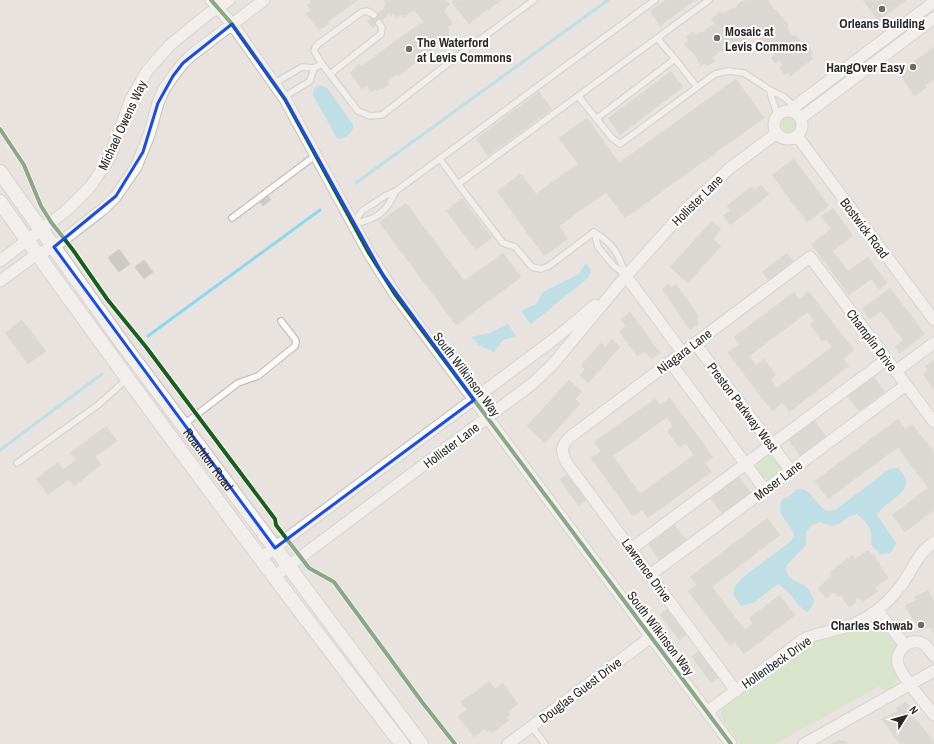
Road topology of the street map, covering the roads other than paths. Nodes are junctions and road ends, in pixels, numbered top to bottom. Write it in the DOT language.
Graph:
graph roads {
  1 [pos="229,0"];
  2 [pos="264,0"];
  3 [pos="534,0"];
  4 [pos="655,0"];
  5 [pos="709,0"];
  6 [pos="934,2"];
  7 [pos="214,4"];
  8 [pos="374,16"];
  9 [pos="934,18"];
  10 [pos="379,23"];
  11 [pos="232,24"];
  12 [pos="657,38"];
  13 [pos="674,59"];
  14 [pos="322,64"];
  15 [pos="314,68"];
  16 [pos="330,74"];
  17 [pos="275,83"];
  18 [pos="697,87"];
  19 [pos="770,90"];
  20 [pos="578,96"];
  21 [pos="284,97"];
  22 [pos="792,109"];
  23 [pos="777,116"];
  24 [pos="801,118"];
  25 [pos="596,119"];
  26 [pos="777,133"];
  27 [pos="797,136"];
  28 [pos="316,155"];
  29 [pos="440,159"];
  30 [pos="0,172"];
  31 [pos="458,184"];
  32 [pos="396,191"];
  33 [pos="0,202"];
  34 [pos="232,218"];
  35 [pos="353,224"];
  36 [pos="594,232"];
  37 [pos="34,235"];
  38 [pos="45,251"];
  39 [pos="810,258"];
  40 [pos="0,261"];
  41 [pos="626,276"];
  42 [pos="0,281"];
  43 [pos="934,320"];
  44 [pos="281,322"];
  45 [pos="695,343"];
  46 [pos="934,343"];
  47 [pos="682,352"];
  48 [pos="887,359"];
  49 [pos="670,362"];
  50 [pos="896,371"];
  51 [pos="127,379"];
  52 [pos="906,385"];
  53 [pos="474,400"];
  54 [pos="487,418"];
  55 [pos="934,422"];
  56 [pos="183,425"];
  57 [pos="772,445"];
  58 [pos="562,448"];
  59 [pos="17,463"];
  60 [pos="746,464"];
  61 [pos="791,470"];
  62 [pos="765,490"];
  63 [pos="934,542"];
  64 [pos="275,548"];
  65 [pos="631,550"];
  66 [pos="261,558"];
  67 [pos="289,566"];
  68 [pos="650,575"];
  69 [pos="274,577"];
  70 [pos="877,610"];
  71 [pos="651,637"];
  72 [pos="905,645"];
  73 [pos="934,656"];
  74 [pos="934,671"];
  75 [pos="911,684"];
  76 [pos="736,690"];
  77 [pos="707,712"];
  78 [pos="934,715"];
  79 [pos="532,727"];
  80 [pos="402,744"];
  81 [pos="422,744"];
  82 [pos="508,744"];
  83 [pos="545,744"];
  84 [pos="731,744"];
  85 [pos="804,744"];
  1 -- 7 [label="street, Michael Owens Way"];
  2 -- 11 [label="street, Michael Owens Way"];
  3 -- 16 [label="lane"];
  4 -- 29 [label="lane"];
  5 -- 12 [label="lane"];
  6 -- 22 [label="street"];
  7 -- 11 [label="street, South Wilkinson Way"];
  7 -- 37 [label="street, Michael Owens Way"];
  8 -- 14 [label="lane"];
  9 -- 24 [label="street"];
  10 -- 16 [label="lane"];
  11 -- 17 [label="street, South Wilkinson Way"];
  11 -- 38 [label="street, Michael Owens Way"];
  12 -- 13 [label="lane"];
  12 -- 20 [label="lane"];
  13 -- 18 [label="lane"];
  13 -- 25 [label="lane"];
  14 -- 15 [label="lane"];
  14 -- 16 [label="lane"];
  15 -- 17 [label="lane"];
  15 -- 21 [label="lane"];
  17 -- 21 [label="street, South Wilkinson Way"];
  18 -- 19 [label="lane"];
  18 -- 25 [label="lane"];
  19 -- 22 [label="lane"];
  19 -- 23 [label="lane"];
  20 -- 25 [label="lane"];
  20 -- 31 [label="lane"];
  21 -- 28 [label="street, South Wilkinson Way"];
  22 -- 23 [label="street"];
  22 -- 24 [label="street"];
  23 -- 26 [label="street"];
  24 -- 27 [label="street"];
  26 -- 27 [label="street"];
  26 -- 41 [label="street, Hollister Lane"];
  27 -- 43 [label="street, Bostwick Road"];
  28 -- 34 [label="lane"];
  28 -- 35 [label="street, South Wilkinson Way"];
  29 -- 31 [label="lane"];
  29 -- 32 [label="lane"];
  30 -- 37 [label="street, Roachton Road"];
  31 -- 36 [label="lane"];
  32 -- 35 [label="lane"];
  32 -- 35 [label="lane"];
  33 -- 37 [label="street, Roachton Road"];
  35 -- 53 [label="street, South Wilkinson Way"];
  36 -- 41 [label="lane"];
  36 -- 41 [label="lane"];
  37 -- 38 [label="street, Roachton Road"];
  37 -- 40 [label="street, Michael Owens Way"];
  38 -- 42 [label="street, Michael Owens Way"];
  38 -- 51 [label="street, Roachton Road"];
  38 -- 56 [label="street, Roachton Road"];
  39 -- 45 [label="street, Niagara Lane"];
  39 -- 48 [label="street, Champlin Drive"];
  41 -- 47 [label="street"];
  41 -- 53 [label="street, Hollister Lane"];
  41 -- 54 [label="street, Hollister Lane"];
  44 -- 56 [label="lane"];
  45 -- 47 [label="street, Niagara Lane"];
  45 -- 57 [label="street, Preston Parkway West"];
  46 -- 50 [label="street"];
  47 -- 49 [label="street, Niagara Lane"];
  48 -- 50 [label="street, Champlin Drive"];
  48 -- 57 [label="street"];
  49 -- 58 [label="street, Niagara Lane"];
  49 -- 60 [label="street"];
  50 -- 52 [label="street, Champlin Drive"];
  51 -- 59 [label="lane"];
  51 -- 66 [label="street, Roachton Road"];
  52 -- 55 [label="street, Champlin Drive"];
  52 -- 61 [label="street, Moser Lane"];
  53 -- 54 [label="street, South Wilkinson Way"];
  53 -- 64 [label="street, Hollister Lane"];
  54 -- 67 [label="street, Hollister Lane"];
  54 -- 71 [label="street, South Wilkinson Way"];
  56 -- 64 [label="street, Roachton Road"];
  57 -- 60 [label="street"];
  57 -- 61 [label="street, Preston Parkway West"];
  58 -- 65 [label="street, Lawrence Drive"];
  60 -- 62 [label="street"];
  60 -- 65 [label="street"];
  61 -- 62 [label="street, Moser Lane"];
  62 -- 68 [label="street, Moser Lane"];
  63 -- 70 [label="street, Hollenbeck Drive"];
  64 -- 66 [label="street, Hollister Lane"];
  64 -- 67 [label="street, Roachton Road"];
  65 -- 68 [label="street, Lawrence Drive"];
  66 -- 69 [label="street, Roachton Road"];
  67 -- 69 [label="street, Hollister Lane"];
  67 -- 81 [label="street, Roachton Road"];
  68 -- 76 [label="street, Lawrence Drive"];
  69 -- 80 [label="street, Roachton Road"];
  70 -- 72 [label="street"];
  70 -- 76 [label="street, Hollenbeck Drive"];
  71 -- 77 [label="street, South Wilkinson Way"];
  71 -- 79 [label="street, Douglas Guest Drive"];
  72 -- 73 [label="street"];
  72 -- 75 [label="street"];
  74 -- 75 [label="street"];
  75 -- 78 [label="street"];
  75 -- 85 [label="street"];
  76 -- 77 [label="street, Hollenbeck Drive"];
  77 -- 84 [label="street, South Wilkinson Way"];
  79 -- 82 [label="street, Douglas Guest Drive"];
  79 -- 83 [label="lane"];
}
